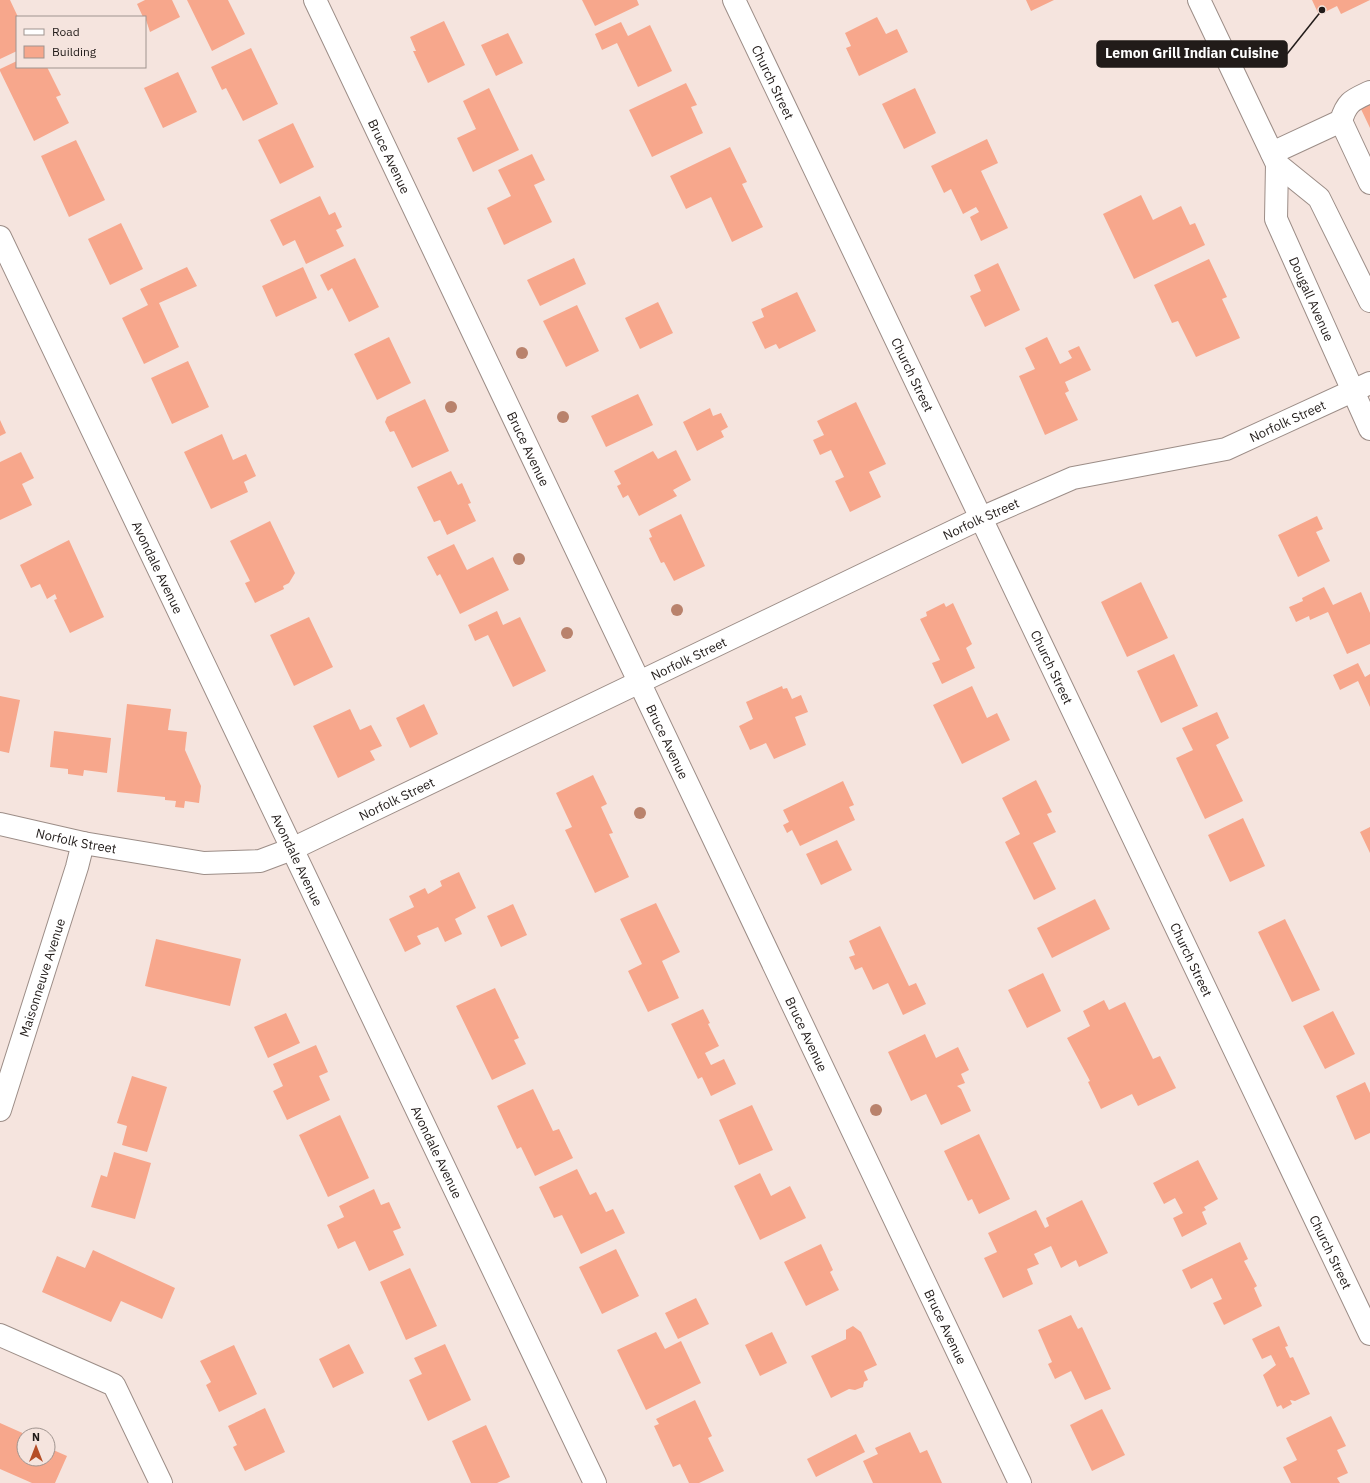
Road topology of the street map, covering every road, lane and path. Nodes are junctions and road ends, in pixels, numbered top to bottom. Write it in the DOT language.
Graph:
graph roads {
  1 [pos="315,0"];
  2 [pos="734,0"];
  3 [pos="1199,0"];
  4 [pos="1370,92"];
  5 [pos="1341,120"];
  6 [pos="1275,159"];
  7 [pos="1370,184"];
  8 [pos="0,237"];
  9 [pos="1368,290"];
  10 [pos="1361,387"];
  11 [pos="1370,429"];
  12 [pos="981,518"];
  13 [pos="639,682"];
  14 [pos="0,824"];
  15 [pos="83,843"];
  16 [pos="292,849"];
  17 [pos="0,1110"];
  18 [pos="1370,1334"];
  19 [pos="0,1335"];
  20 [pos="161,1483"];
  21 [pos="595,1483"];
  22 [pos="1020,1483"];
  1 -- 13 [label="street, Bruce Avenue"];
  2 -- 12 [label="street, Church Street"];
  3 -- 6 [label="street, Dougall Avenue"];
  4 -- 5 [label="street"];
  5 -- 6 [label="street"];
  5 -- 7 [label="street"];
  6 -- 9 [label="street, Dougall Avenue"];
  6 -- 10 [label="street, Dougall Avenue"];
  8 -- 16 [label="street, Avondale Avenue"];
  10 -- 11 [label="street, Dougall Avenue"];
  10 -- 12 [label="street, Norfolk Street"];
  12 -- 13 [label="street, Norfolk Street"];
  12 -- 18 [label="street, Church Street"];
  13 -- 16 [label="street, Norfolk Street"];
  13 -- 22 [label="street, Bruce Avenue"];
  14 -- 15 [label="street, Norfolk Street"];
  15 -- 16 [label="street, Norfolk Street"];
  15 -- 17 [label="street, Maisonneuve Avenue"];
  16 -- 21 [label="street, Avondale Avenue"];
  19 -- 20 [label="street"];
}
